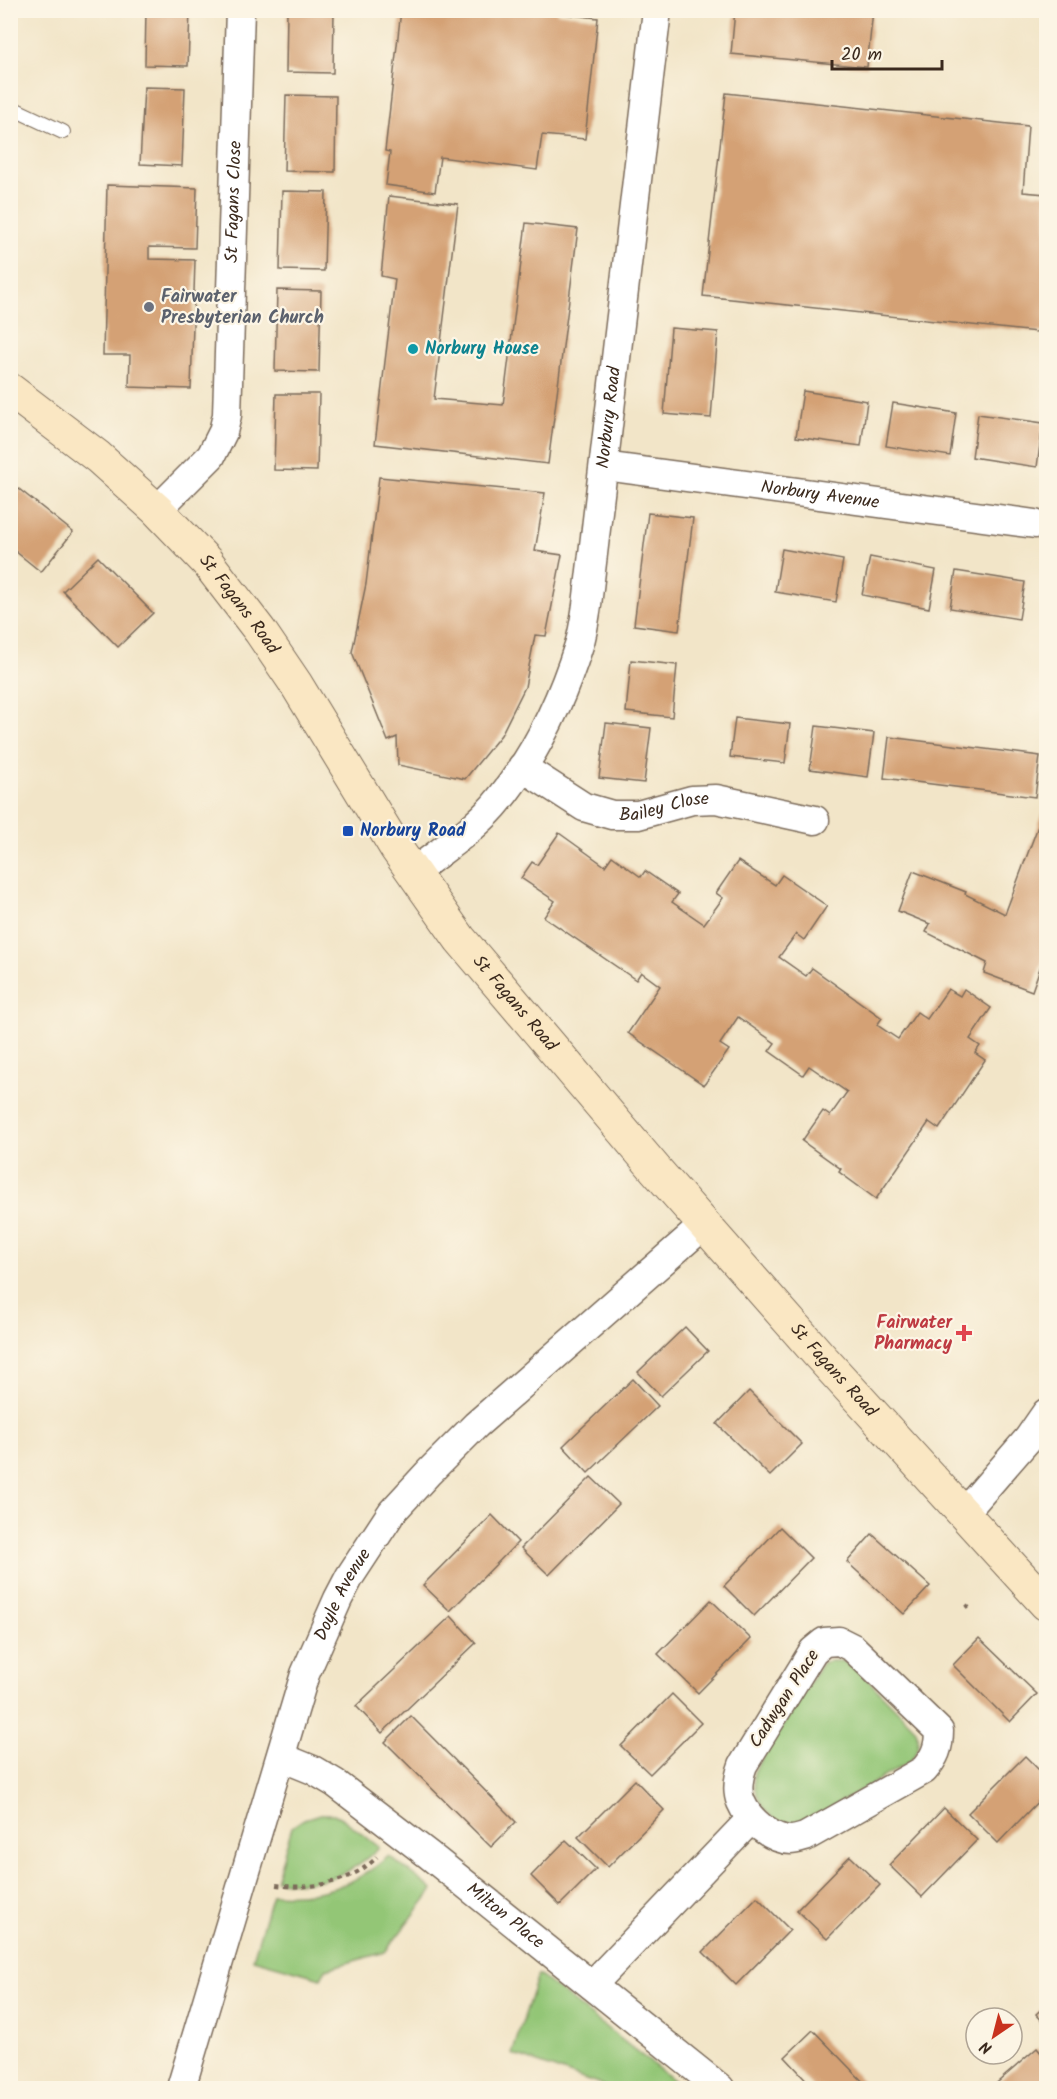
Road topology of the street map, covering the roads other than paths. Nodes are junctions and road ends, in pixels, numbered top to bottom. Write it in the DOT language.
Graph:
graph roads {
  1 [pos="240,10"];
  2 [pos="657,10"];
  3 [pos="10,107"];
  4 [pos="63,132"];
  5 [pos="10,390"];
  6 [pos="604,466"];
  7 [pos="157,510"];
  8 [pos="1035,524"];
  9 [pos="522,767"];
  10 [pos="816,820"];
  11 [pos="413,873"];
  12 [pos="704,1225"];
  13 [pos="1047,1413"];
  14 [pos="963,1514"];
  15 [pos="1047,1604"];
  16 [pos="281,1757"];
  17 [pos="752,1819"];
  18 [pos="592,1984"];
  19 [pos="181,2088"];
  20 [pos="720,2088"];
  1 -- 7 [label="street, St Fagans Close"];
  2 -- 6 [label="street, Norbury Road"];
  3 -- 4 [label="lane"];
  5 -- 7 [label="street, St Fagans Road"];
  6 -- 8 [label="street, Norbury Avenue"];
  6 -- 9 [label="street, Norbury Road"];
  7 -- 11 [label="street, St Fagans Road"];
  9 -- 10 [label="street, Bailey Close"];
  9 -- 11 [label="street, Norbury Road"];
  11 -- 12 [label="street, St Fagans Road"];
  12 -- 14 [label="street, St Fagans Road"];
  12 -- 16 [label="street, Doyle Avenue"];
  13 -- 14 [label="street"];
  14 -- 15 [label="street, St Fagans Road"];
  16 -- 18 [label="street, Milton Place"];
  16 -- 19 [label="street, Doyle Avenue"];
  17 -- 17 [label="street, Cadwgan Place"];
  17 -- 18 [label="street"];
  18 -- 20 [label="street, Milton Place"];
}
